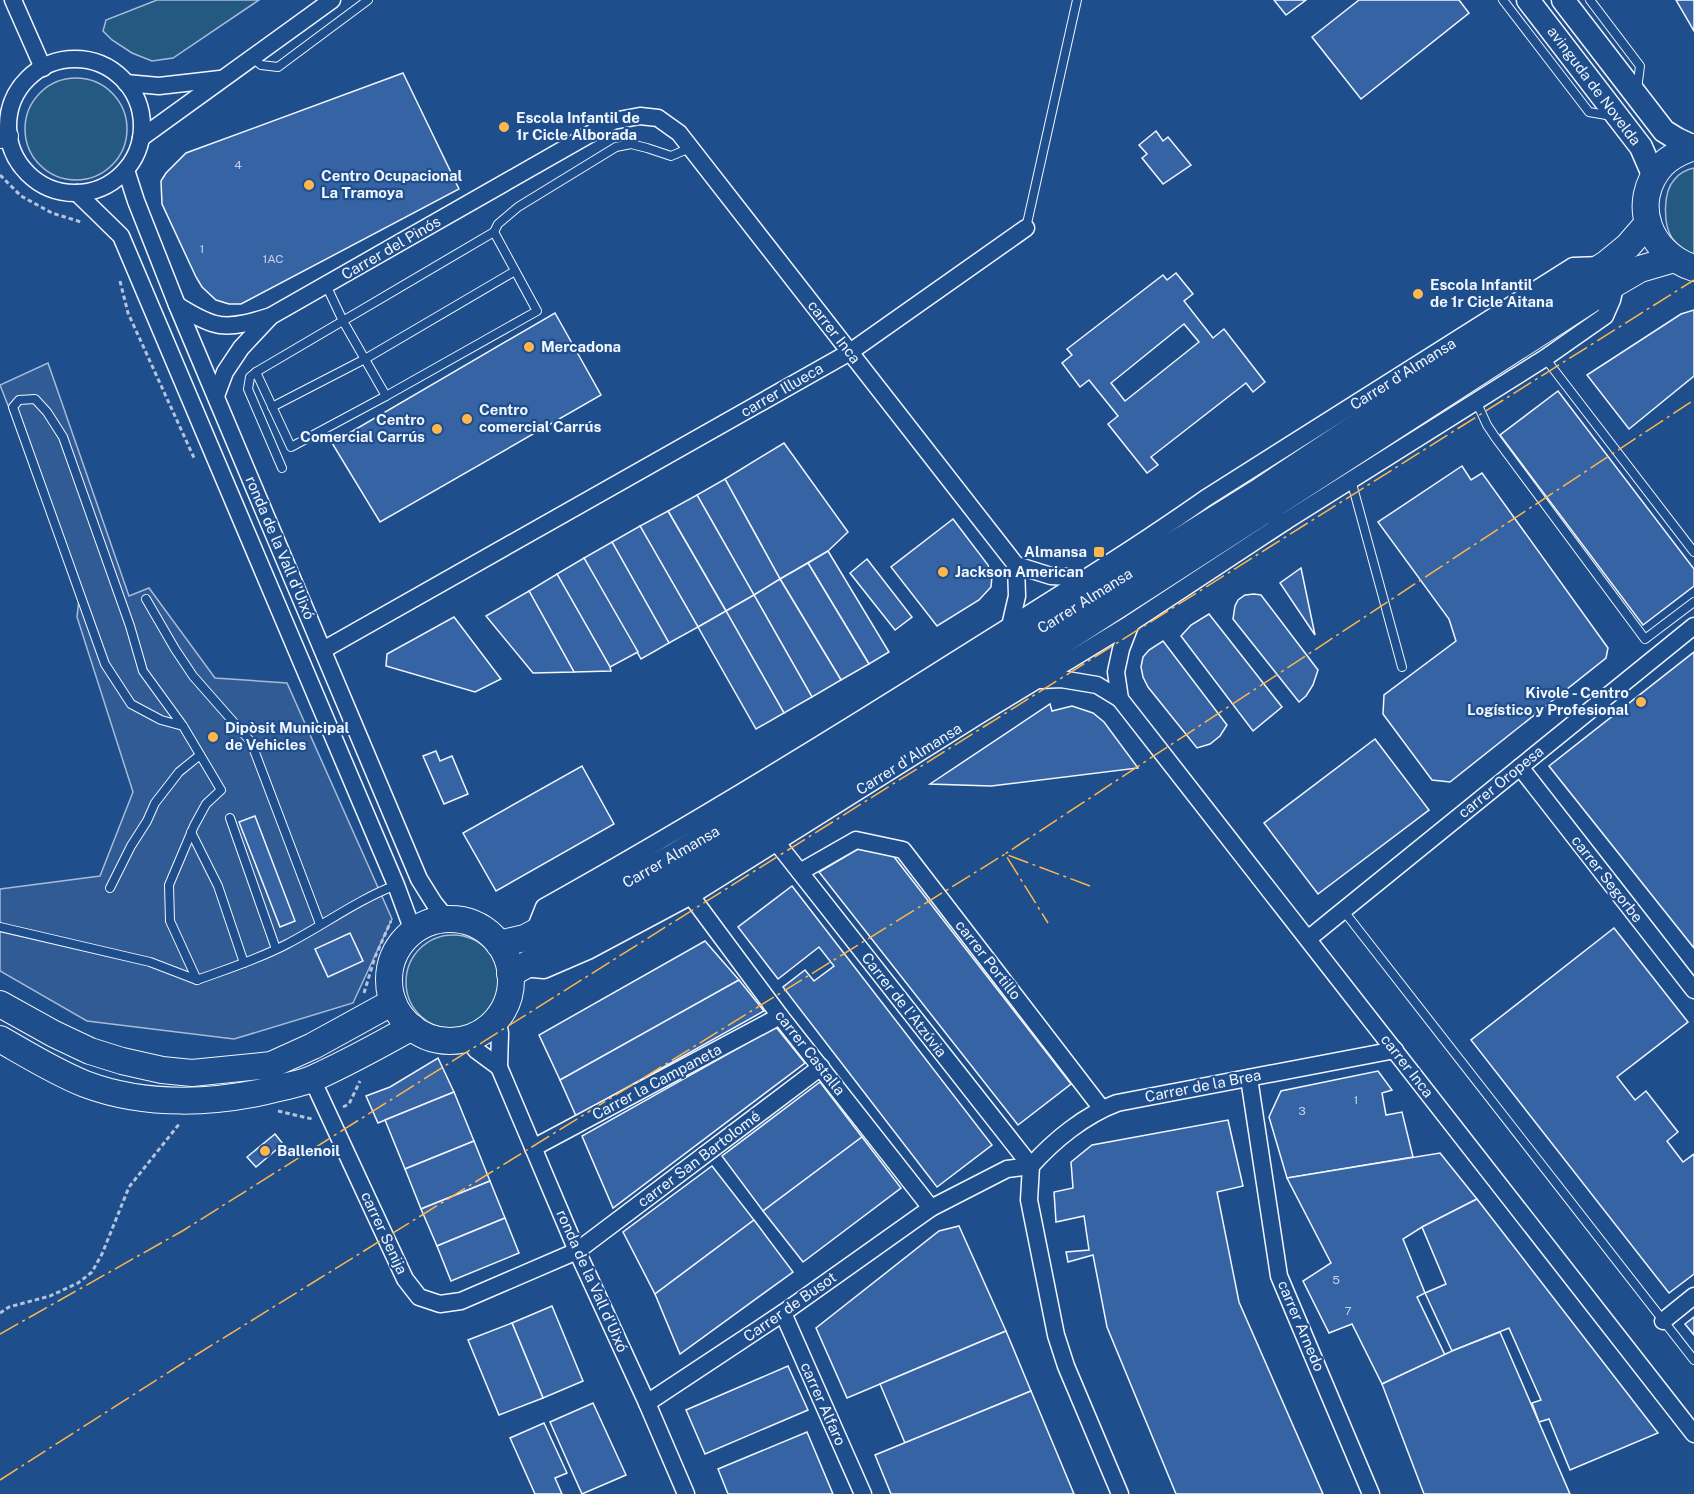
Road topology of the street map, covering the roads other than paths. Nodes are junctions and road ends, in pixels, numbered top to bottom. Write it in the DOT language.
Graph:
graph roads {
  1 [pos="13,0"];
  2 [pos="332,0"];
  3 [pos="368,0"];
  4 [pos="1077,0"];
  5 [pos="1503,0"];
  6 [pos="1528,0"];
  7 [pos="1563,0"];
  8 [pos="1590,0"];
  9 [pos="253,57"];
  10 [pos="43,68"];
  11 [pos="224,78"];
  12 [pos="126,83"];
  13 [pos="1636,94"];
  14 [pos="640,116"];
  15 [pos="1618,117"];
  16 [pos="4,137"];
  17 [pos="141,138"];
  18 [pos="690,147"];
  19 [pos="1694,147"];
  20 [pos="126,170"];
  21 [pos="1654,177"];
  22 [pos="77,193"];
  23 [pos="1648,223"];
  24 [pos="1026,228"];
  25 [pos="494,232"];
  26 [pos="1684,264"];
  27 [pos="515,271"];
  28 [pos="1611,274"];
  29 [pos="326,285"];
  30 [pos="177,305"];
  31 [pos="271,316"];
  32 [pos="343,321"];
  33 [pos="850,352"];
  34 [pos="1545,358"];
  35 [pos="365,359"];
  36 [pos="256,372"];
  37 [pos="216,396"];
  38 [pos="386,396"];
  39 [pos="1476,401"];
  40 [pos="272,407"];
  41 [pos="282,468"];
  42 [pos="1351,480"];
  43 [pos="1259,492"];
  44 [pos="1206,498"];
  45 [pos="1286,521"];
  46 [pos="1240,526"];
  47 [pos="1694,552"];
  48 [pos="1016,565"];
  49 [pos="1086,578"];
  50 [pos="146,599"];
  51 [pos="1694,602"];
  52 [pos="1131,623"];
  53 [pos="1010,626"];
  54 [pos="1694,626"];
  55 [pos="323,650"];
  56 [pos="1402,667"];
  57 [pos="1037,680"];
  58 [pos="1120,699"];
  59 [pos="183,726"];
  60 [pos="200,755"];
  61 [pos="1520,767"];
  62 [pos="230,818"];
  63 [pos="191,831"];
  64 [pos="777,843"];
  65 [pos="800,872"];
  66 [pos="396,885"];
  67 [pos="110,888"];
  68 [pos="691,896"];
  69 [pos="1343,910"];
  70 [pos="447,919"];
  71 [pos="320,924"];
  72 [pos="0,927"];
  73 [pos="413,931"];
  74 [pos="534,932"];
  75 [pos="1308,939"];
  76 [pos="499,944"];
  77 [pos="276,949"];
  78 [pos="244,963"];
  79 [pos="516,971"];
  80 [pos="197,980"];
  81 [pos="1694,990"];
  82 [pos="393,1002"];
  83 [pos="0,1004"];
  84 [pos="780,1016"];
  85 [pos="497,1017"];
  86 [pos="411,1027"];
  87 [pos="468,1038"];
  88 [pos="0,1039"];
  89 [pos="1395,1050"];
  90 [pos="499,1066"];
  91 [pos="820,1067"];
  92 [pos="1249,1077"];
  93 [pos="312,1079"];
  94 [pos="1102,1108"];
  95 [pos="533,1148"];
  96 [pos="1031,1166"];
  97 [pos="931,1208"];
  98 [pos="577,1251"];
  99 [pos="1694,1296"];
  100 [pos="783,1313"];
  101 [pos="1663,1321"];
  102 [pos="1694,1360"];
  103 [pos="647,1403"];
  104 [pos="1694,1434"];
  105 [pos="686,1494"];
  106 [pos="863,1494"];
  107 [pos="1120,1494"];
  108 [pos="1371,1494"];
  1 -- 10 [label="street"];
  2 -- 9 [label="street"];
  3 -- 9 [label="lane"];
  4 -- 24 [label="lane, carrer Illueca"];
  5 -- 15 [label="lane"];
  6 -- 15 [label="main road, avinguda de Novelda"];
  7 -- 13 [label="main road, avinguda de Novelda"];
  8 -- 13 [label="lane"];
  9 -- 11 [label="street"];
  10 -- 12 [label="street"];
  10 -- 16 [label="street"];
  11 -- 12 [label="street"];
  11 -- 17 [label="street"];
  12 -- 17 [label="street"];
  13 -- 19 [label="main road, avinguda de Novelda"];
  14 -- 18 [label="street, carrer Inca"];
  14 -- 29 [label="street, Carrer del Pinós"];
  15 -- 21 [label="main road, avinguda de Novelda"];
  16 -- 22 [label="street"];
  17 -- 20 [label="street"];
  18 -- 25 [label="lane"];
  18 -- 33 [label="street, carrer Inca"];
  19 -- 21 [label="main road"];
  20 -- 22 [label="street"];
  20 -- 30 [label="street, ronda de la Vall d'Uixó"];
  21 -- 23 [label="main road"];
  22 -- 66 [label="street, ronda de la Vall d'Uixó"];
  23 -- 26 [label="main road"];
  23 -- 28 [label="main road, Carrer Almansa"];
  24 -- 33 [label="street, carrer Illueca"];
  25 -- 27 [label="lane"];
  25 -- 32 [label="lane"];
  26 -- 28 [label="main road, Carrer d'Almansa"];
  27 -- 35 [label="lane"];
  27 -- 38 [label="lane"];
  28 -- 34 [label="street, Carrer d'Almansa"];
  28 -- 43 [label="main road, Carrer Almansa"];
  28 -- 44 [label="street, Carrer d'Almansa"];
  28 -- 46 [label="main road, Carrer d'Almansa"];
  29 -- 31 [label="street, Carrer del Pinós"];
  29 -- 32 [label="lane"];
  30 -- 31 [label="street, Carrer del Pinós"];
  30 -- 37 [label="street, ronda de la Vall d'Uixó"];
  31 -- 37 [label="street, Carrer del Pinós"];
  32 -- 35 [label="lane"];
  32 -- 36 [label="lane"];
  33 -- 48 [label="street, carrer Inca"];
  33 -- 55 [label="street, carrer Illueca"];
  34 -- 39 [label="street, Carrer d'Almansa"];
  34 -- 47 [label="lane"];
  35 -- 38 [label="lane"];
  35 -- 40 [label="lane"];
  36 -- 40 [label="lane"];
  36 -- 41 [label="lane"];
  37 -- 55 [label="street, ronda de la Vall d'Uixó"];
  38 -- 40 [label="lane"];
  39 -- 42 [label="street, Carrer d'Almansa"];
  39 -- 51 [label="lane"];
  42 -- 45 [label="street, Carrer d'Almansa"];
  42 -- 56 [label="lane"];
  43 -- 44 [label="street, Carrer d'Almansa"];
  43 -- 74 [label="main road, Carrer Almansa"];
  44 -- 49 [label="street, Carrer d'Almansa"];
  45 -- 46 [label="street, Carrer d'Almansa"];
  45 -- 52 [label="street, Carrer d'Almansa"];
  46 -- 79 [label="main road, Carrer d'Almansa"];
  48 -- 49 [label="street"];
  48 -- 53 [label="street"];
  49 -- 53 [label="street, Carrer d'Almansa"];
  50 -- 71 [label="lane"];
  52 -- 57 [label="street, Carrer d'Almansa"];
  52 -- 58 [label="street"];
  53 -- 74 [label="street, Carrer d'Almansa"];
  54 -- 61 [label="street, carrer Oropesa"];
  55 -- 70 [label="street, ronda de la Vall d'Uixó"];
  57 -- 58 [label="street"];
  57 -- 64 [label="street, Carrer d'Almansa"];
  58 -- 75 [label="street, carrer Inca"];
  59 -- 59 [label="lane"];
  59 -- 60 [label="lane"];
  60 -- 63 [label="lane"];
  60 -- 67 [label="lane"];
  61 -- 69 [label="street, carrer Oropesa"];
  61 -- 81 [label="street, carrer Segorbe"];
  62 -- 77 [label="lane"];
  63 -- 78 [label="lane"];
  63 -- 80 [label="lane"];
  64 -- 65 [label="street, Carrer de l'Atzúvia"];
  64 -- 68 [label="street, Carrer d'Almansa"];
  65 -- 94 [label="street, carrer Portillo"];
  65 -- 96 [label="street, Carrer de l'Atzúvia"];
  66 -- 71 [label="lane"];
  66 -- 73 [label="street, ronda de la Vall d'Uixó"];
  68 -- 79 [label="street, Carrer d'Almansa"];
  68 -- 84 [label="street, carrer Castalla"];
  69 -- 75 [label="street, carrer Oropesa"];
  69 -- 101 [label="lane"];
  70 -- 73 [label="main road"];
  70 -- 76 [label="main road"];
  71 -- 77 [label="lane"];
  72 -- 80 [label="lane"];
  73 -- 82 [label="main road"];
  74 -- 76 [label="main road, Carrer Almansa"];
  75 -- 89 [label="street, carrer Inca"];
  76 -- 79 [label="main road"];
  77 -- 78 [label="lane"];
  78 -- 80 [label="lane"];
  79 -- 85 [label="main road"];
  82 -- 83 [label="main road"];
  82 -- 86 [label="main road"];
  84 -- 91 [label="street, carrer Castalla"];
  84 -- 95 [label="street, Carrer la Campaneta"];
  85 -- 87 [label="main road"];
  85 -- 90 [label="street, ronda de la Vall d'Uixó"];
  86 -- 87 [label="main road"];
  86 -- 93 [label="main road"];
  87 -- 90 [label="street"];
  88 -- 93 [label="main road"];
  89 -- 92 [label="street, Carrer de la Brea"];
  89 -- 104 [label="street, carrer Inca"];
  90 -- 95 [label="street, ronda de la Vall d'Uixó"];
  91 -- 97 [label="street, carrer Castalla"];
  91 -- 98 [label="street, carrer San Bartolomé"];
  92 -- 94 [label="street, Carrer de la Brea"];
  92 -- 108 [label="street, carrer Arnedo"];
  93 -- 98 [label="street, carrer Senija"];
  94 -- 96 [label="street, Carrer de la Brea"];
  95 -- 98 [label="street, ronda de la Vall d'Uixó"];
  96 -- 97 [label="street"];
  96 -- 107 [label="street"];
  97 -- 100 [label="street, Carrer de Busot"];
  98 -- 103 [label="street, ronda de la Vall d'Uixó"];
  99 -- 101 [label="street"];
  100 -- 103 [label="street, Carrer de Busot"];
  100 -- 106 [label="street, carrer Alfaro"];
  101 -- 102 [label="lane"];
  103 -- 105 [label="street, ronda de la Vall d'Uixó"];
}
